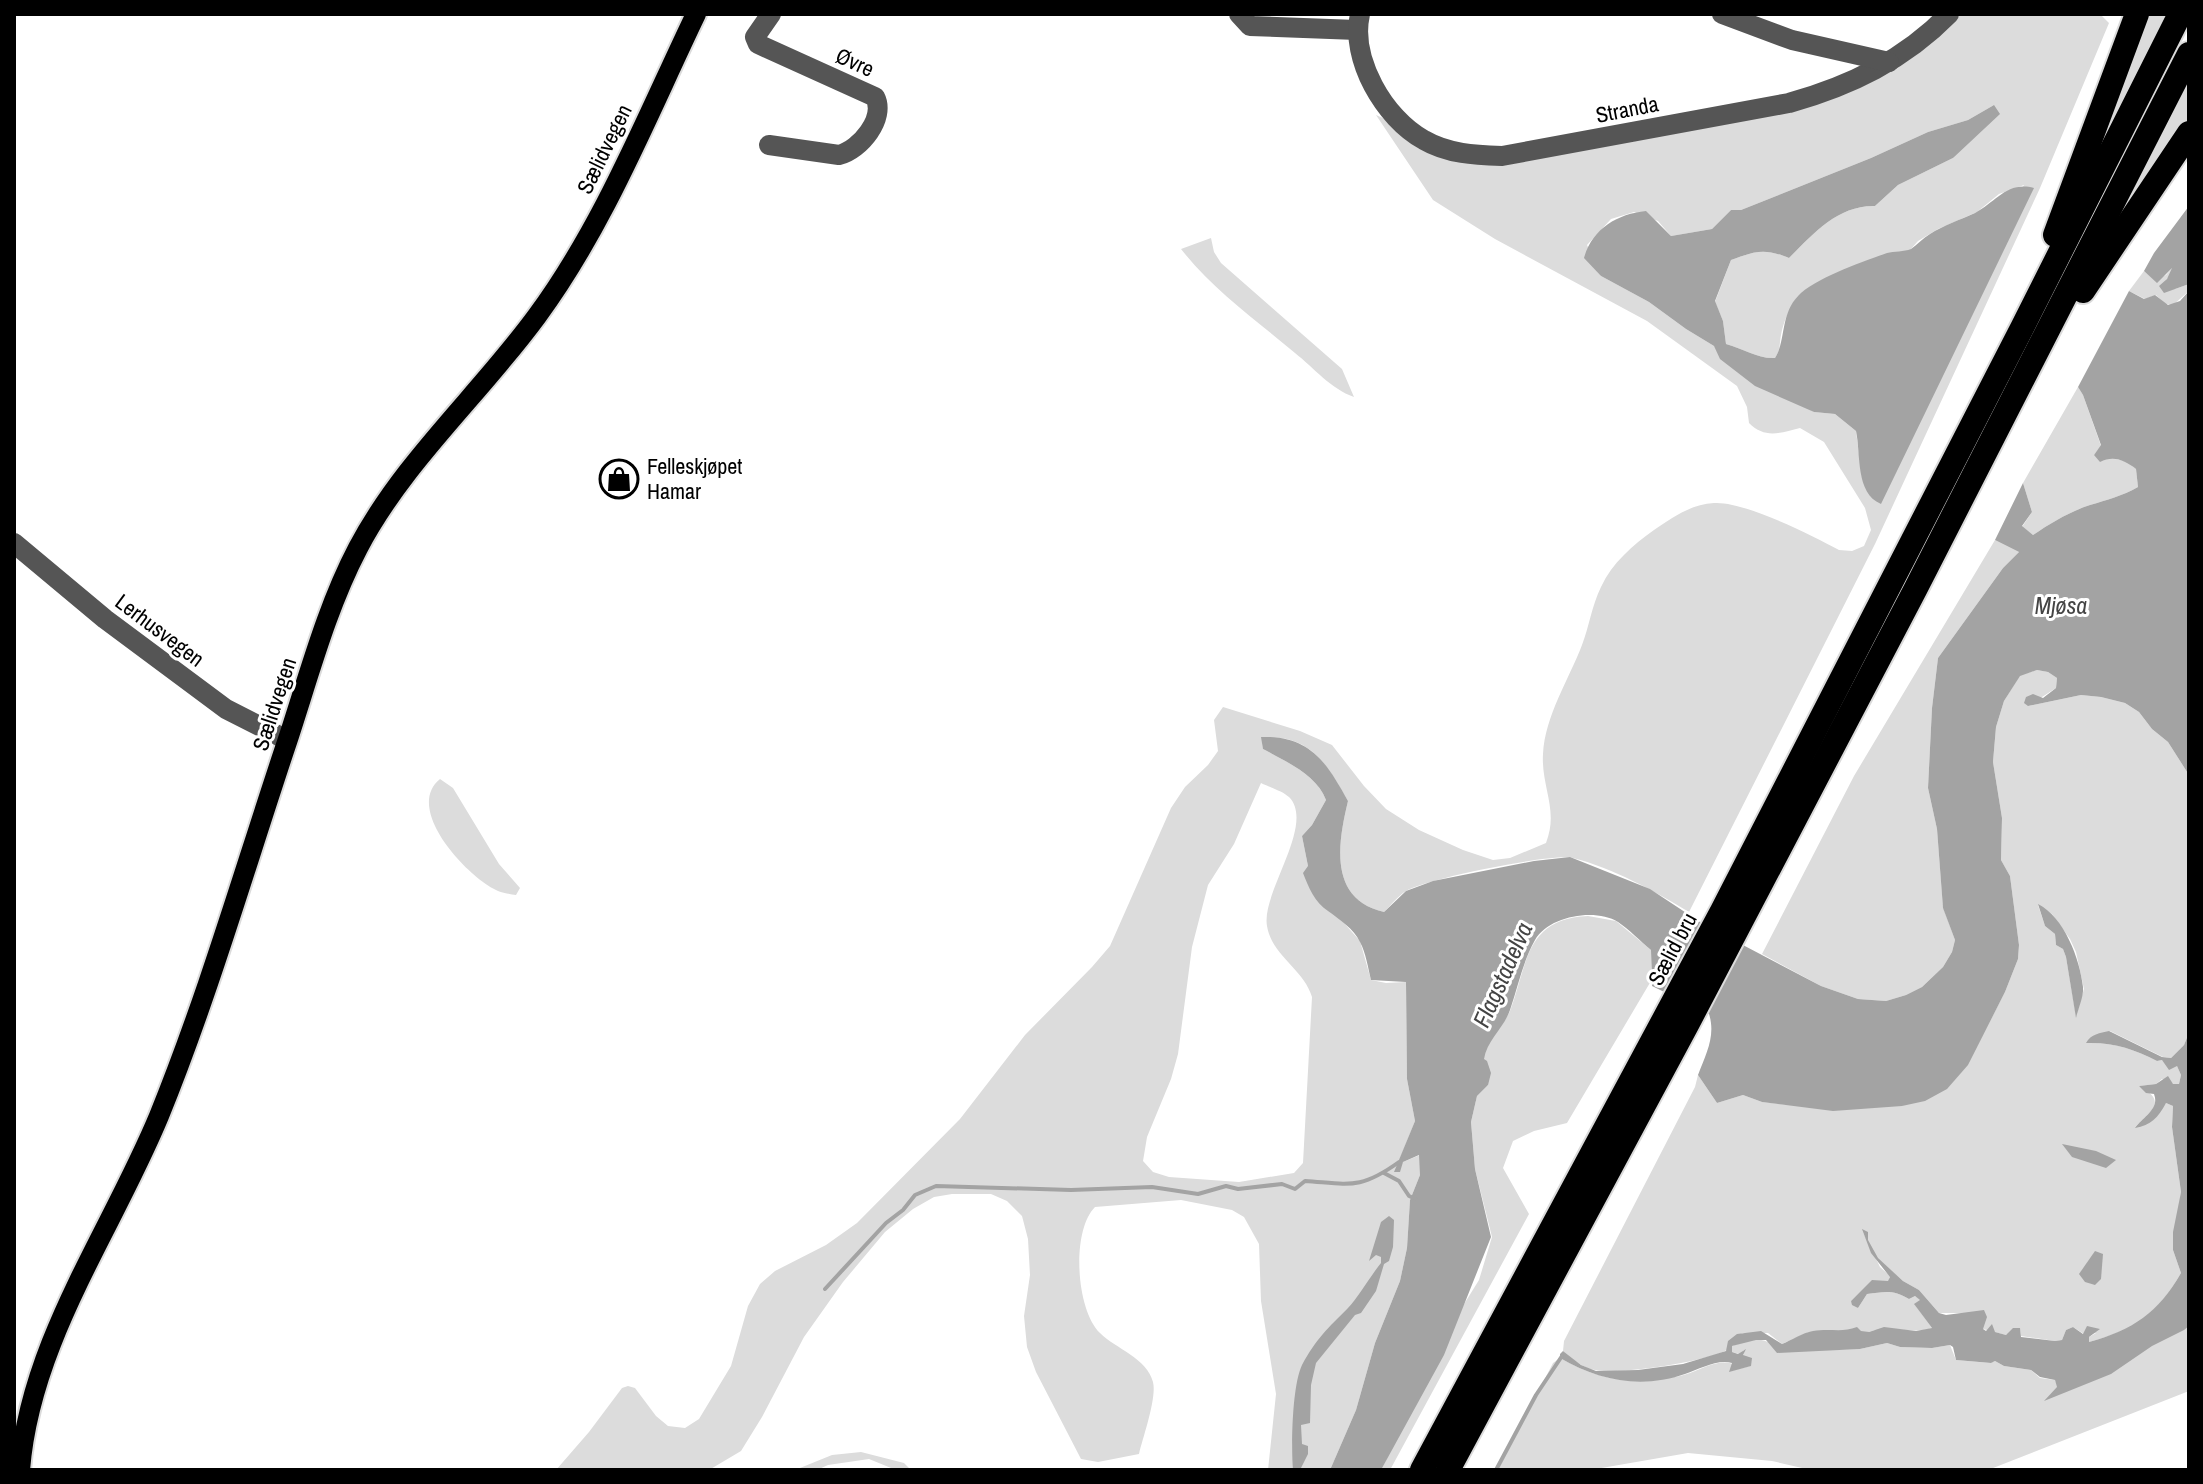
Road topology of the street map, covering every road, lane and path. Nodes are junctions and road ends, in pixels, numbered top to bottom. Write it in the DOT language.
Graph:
graph roads {
  1 [pos="696,14"];
  2 [pos="771,14"];
  3 [pos="1239,14"];
  4 [pos="1722,14"];
  5 [pos="1949,14"];
  6 [pos="2137,14"];
  7 [pos="2180,14"];
  8 [pos="1358,22"];
  9 [pos="2189,54"];
  10 [pos="1889,62"];
  11 [pos="2189,133"];
  12 [pos="769,145"];
  13 [pos="2033,334"];
  14 [pos="14,543"];
  15 [pos="287,740"];
  16 [pos="1678,1017"];
  17 [pos="20,1470"];
  18 [pos="1422,1470"];
  19 [pos="1448,1470"];
  1 -- 15 [label="main road, Sælidvegen"];
  2 -- 12 [label="street, Øvre"];
  3 -- 8 [label="street"];
  4 -- 10 [label="street"];
  5 -- 10 [label="street, Stranda"];
  6 -- 13 [label="highway"];
  7 -- 13 [label="highway"];
  8 -- 10 [label="street, Stranda"];
  9 -- 13 [label="highway"];
  11 -- 13 [label="highway"];
  13 -- 16 [label="highway, Sælid bru"];
  14 -- 15 [label="street, Lerhusvegen"];
  15 -- 17 [label="main road, Sælidvegen"];
  16 -- 18 [label="highway"];
  16 -- 19 [label="highway"];
}
